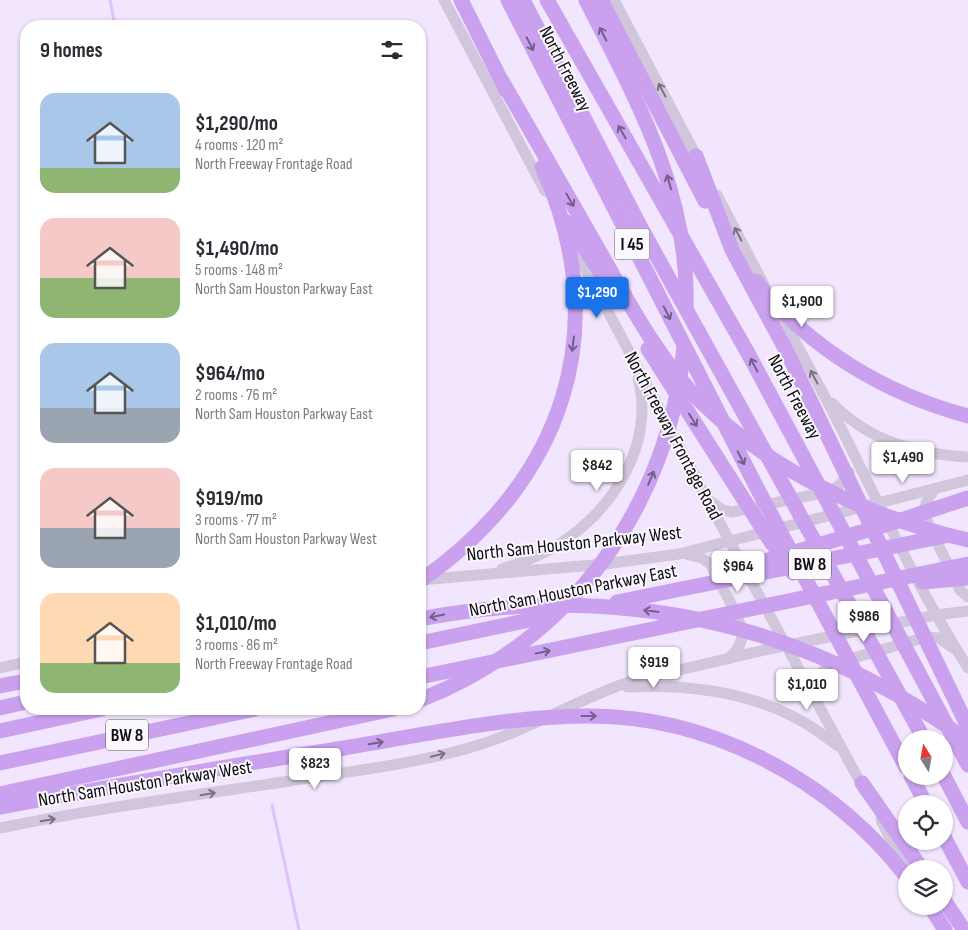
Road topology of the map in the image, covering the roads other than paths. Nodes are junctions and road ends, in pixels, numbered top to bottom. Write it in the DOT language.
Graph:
graph roads {
  1 [pos="444,0"];
  2 [pos="461,0"];
  3 [pos="508,0"];
  4 [pos="523,0"];
  5 [pos="548,0"];
  6 [pos="586,0"];
  7 [pos="601,0"];
  8 [pos="614,0"];
  9 [pos="502,81"];
  10 [pos="696,156"];
  11 [pos="535,173"];
  12 [pos="634,362"];
  13 [pos="824,396"];
  14 [pos="968,416"];
  15 [pos="850,446"];
  16 [pos="968,457"];
  17 [pos="968,480"];
  18 [pos="935,489"];
  19 [pos="706,498"];
  20 [pos="968,498"];
  21 [pos="878,504"];
  22 [pos="968,532"];
  23 [pos="968,540"];
  24 [pos="730,542"];
  25 [pos="679,554"];
  26 [pos="968,564"];
  27 [pos="487,574"];
  28 [pos="426,576"];
  29 [pos="968,578"];
  30 [pos="426,579"];
  31 [pos="823,594"];
  32 [pos="651,596"];
  33 [pos="968,597"];
  34 [pos="968,610"];
  35 [pos="936,615"];
  36 [pos="426,618"];
  37 [pos="830,625"];
  38 [pos="426,642"];
  39 [pos="786,646"];
  40 [pos="728,659"];
  41 [pos="20,663"];
  42 [pos="965,663"];
  43 [pos="0,668"];
  44 [pos="426,675"];
  45 [pos="20,681"];
  46 [pos="0,686"];
  47 [pos="610,689"];
  48 [pos="426,697"];
  49 [pos="20,703"];
  50 [pos="819,706"];
  51 [pos="0,708"];
  52 [pos="74,715"];
  53 [pos="227,715"];
  54 [pos="365,715"];
  55 [pos="968,727"];
  56 [pos="919,730"];
  57 [pos="0,731"];
  58 [pos="968,741"];
  59 [pos="843,750"];
  60 [pos="898,752"];
  61 [pos="0,763"];
  62 [pos="968,765"];
  63 [pos="862,784"];
  64 [pos="949,785"];
  65 [pos="0,794"];
  66 [pos="0,807"];
  67 [pos="968,822"];
  68 [pos="0,828"];
  69 [pos="951,850"];
  70 [pos="901,860"];
  71 [pos="916,860"];
  72 [pos="898,866"];
  73 [pos="968,882"];
  74 [pos="953,914"];
  75 [pos="932,915"];
  76 [pos="934,915"];
  77 [pos="938,930"];
  78 [pos="945,930"];
  79 [pos="964,930"];
  1 -- 11 [label="main road, North Freeway Frontage Road"];
  2 -- 9 [label="highway"];
  3 -- 37 [label="highway, North Freeway / I 45, one-way"];
  4 -- 56 [label="highway, North Freeway"];
  62 -- 5 [label="highway, North Freeway / I 45, one-way"];
  48 -- 6 [label="highway, one-way"];
  7 -- 14 [label="highway"];
  10 -- 8 [label="main road, one-way"];
  9 -- 23 [label="highway, one-way"];
  9 -- 28 [label="highway, one-way"];
  13 -- 10 [label="main road, one-way"];
  10 -- 55 [label="highway"];
  11 -- 12 [label="main road, North Freeway Frontage Road"];
  11 -- 37 [label="highway, one-way"];
  12 -- 19 [label="main road, North Freeway Frontage Road"];
  12 -- 27 [label="main road"];
  13 -- 15 [label="main road"];
  13 -- 16 [label="main road"];
  15 -- 19 [label="main road"];
  15 -- 21 [label="main road"];
  17 -- 18 [label="main road"];
  18 -- 21 [label="main road"];
  18 -- 33 [label="main road"];
  19 -- 24 [label="main road, North Freeway Frontage Road"];
  20 -- 32 [label="highway"];
  21 -- 24 [label="main road, North Sam Houston Parkway West"];
  21 -- 35 [label="main road"];
  22 -- 32 [label="highway, North Sam Houston Parkway East / BW 8"];
  24 -- 25 [label="main road, North Sam Houston Parkway West"];
  24 -- 39 [label="main road, North Freeway Frontage Road"];
  25 -- 27 [label="main road, North Sam Houston Parkway West"];
  25 -- 40 [label="main road"];
  26 -- 31 [label="highway, BW 8"];
  27 -- 30 [label="main road, North Sam Houston Parkway West"];
  29 -- 31 [label="highway"];
  44 -- 31 [label="highway, BW 8, one-way"];
  32 -- 38 [label="highway, North Sam Houston Parkway East / BW 8"];
  34 -- 35 [label="main road"];
  35 -- 39 [label="main road"];
  35 -- 42 [label="main road"];
  58 -- 36 [label="highway, one-way"];
  37 -- 60 [label="highway, North Freeway / I 45"];
  39 -- 40 [label="main road, North Sam Houston Parkway West"];
  39 -- 50 [label="main road, North Freeway Frontage Road"];
  40 -- 47 [label="main road, North Sam Houston Parkway West"];
  41 -- 43 [label="main road"];
  42 -- 50 [label="main road"];
  45 -- 46 [label="highway"];
  47 -- 59 [label="main road"];
  68 -- 47 [label="main road, North Sam Houston Parkway West, one-way"];
  49 -- 51 [label="highway"];
  50 -- 59 [label="main road, North Freeway Frontage Road"];
  52 -- 57 [label="highway, BW 8"];
  53 -- 61 [label="highway, BW 8"];
  54 -- 65 [label="highway"];
  59 -- 63 [label="main road, North Freeway Frontage Road"];
  63 -- 70 [label="main road, North Freeway Frontage Road"];
  63 -- 71 [label="highway"];
  64 -- 67 [label="highway"];
  66 -- 72 [label="highway, one-way"];
  69 -- 73 [label="highway"];
  74 -- 79 [label="highway"];
  75 -- 77 [label="main road"];
  76 -- 78 [label="highway"];
}
